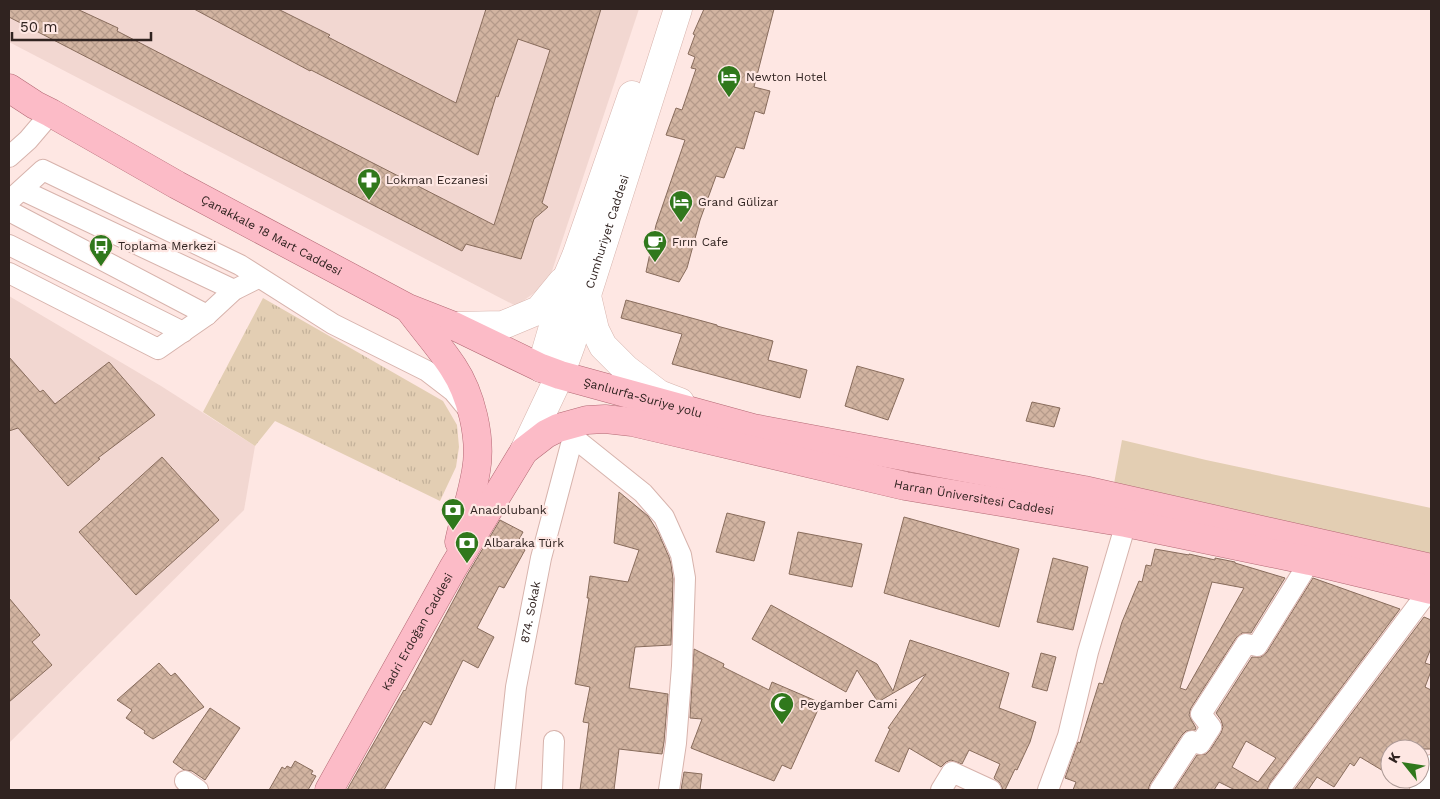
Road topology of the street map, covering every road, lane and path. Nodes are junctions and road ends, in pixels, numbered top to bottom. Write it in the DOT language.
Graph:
graph roads {
  1 [pos="662,9"];
  2 [pos="678,9"];
  3 [pos="9,88"];
  4 [pos="51,113"];
  5 [pos="9,157"];
  6 [pos="15,195"];
  7 [pos="9,211"];
  8 [pos="9,246"];
  9 [pos="9,273"];
  10 [pos="568,275"];
  11 [pos="258,278"];
  12 [pos="234,290"];
  13 [pos="587,295"];
  14 [pos="408,308"];
  15 [pos="207,315"];
  16 [pos="454,326"];
  17 [pos="183,332"];
  18 [pos="551,372"];
  19 [pos="474,418"];
  20 [pos="745,426"];
  21 [pos="524,450"];
  22 [pos="1126,523"];
  23 [pos="1310,561"];
  24 [pos="453,568"];
  25 [pos="1431,582"];
  26 [pos="554,741"];
  27 [pos="1431,765"];
  28 [pos="329,790"];
  29 [pos="505,790"];
  30 [pos="552,790"];
  31 [pos="669,790"];
  32 [pos="941,790"];
  33 [pos="991,790"];
  34 [pos="1048,790"];
  35 [pos="1160,790"];
  36 [pos="1279,790"];
  37 [pos="1420,790"];
  1 -- 10 [label="main road, Cumhuriyet Caddesi"];
  2 -- 13 [label="main road, Cumhuriyet Caddesi"];
  3 -- 4 [label="main road, Çanakkale 18 Mart Caddesi"];
  4 -- 5 [label="street"];
  4 -- 14 [label="main road, Çanakkale 18 Mart Caddesi"];
  6 -- 11 [label="street"];
  6 -- 12 [label="street"];
  7 -- 15 [label="street"];
  8 -- 17 [label="street"];
  9 -- 17 [label="street"];
  10 -- 16 [label="main road"];
  10 -- 18 [label="main road, Cumhuriyet Caddesi"];
  11 -- 12 [label="street"];
  11 -- 19 [label="street"];
  12 -- 15 [label="street"];
  13 -- 18 [label="main road, Cumhuriyet Caddesi"];
  13 -- 20 [label="main road"];
  14 -- 16 [label="main road, Çanakkale 18 Mart Caddesi"];
  14 -- 19 [label="main road"];
  15 -- 17 [label="street"];
  16 -- 18 [label="main road, Çanakkale 18 Mart Caddesi"];
  18 -- 20 [label="main road, Şanlıurfa-Suriye yolu"];
  18 -- 21 [label="main road, Cumhuriyet Caddesi"];
  19 -- 24 [label="main road"];
  20 -- 25 [label="main road, Harran Üniversitesi Caddesi"];
  21 -- 22 [label="main road, Harran Üniversitesi Caddesi"];
  21 -- 24 [label="main road, Kadri Erdoğan Caddesi"];
  22 -- 23 [label="main road, Harran Üniversitesi Caddesi"];
  22 -- 34 [label="street"];
  23 -- 25 [label="main road, Harran Üniversitesi Caddesi"];
  23 -- 35 [label="street"];
  24 -- 28 [label="main road, Kadri Erdoğan Caddesi"];
  25 -- 36 [label="street"];
  26 -- 30 [label="street"];
  27 -- 37 [label="street"];
  29 -- 31 [label="street, 874. Sokak"];
  32 -- 33 [label="street"];
}
